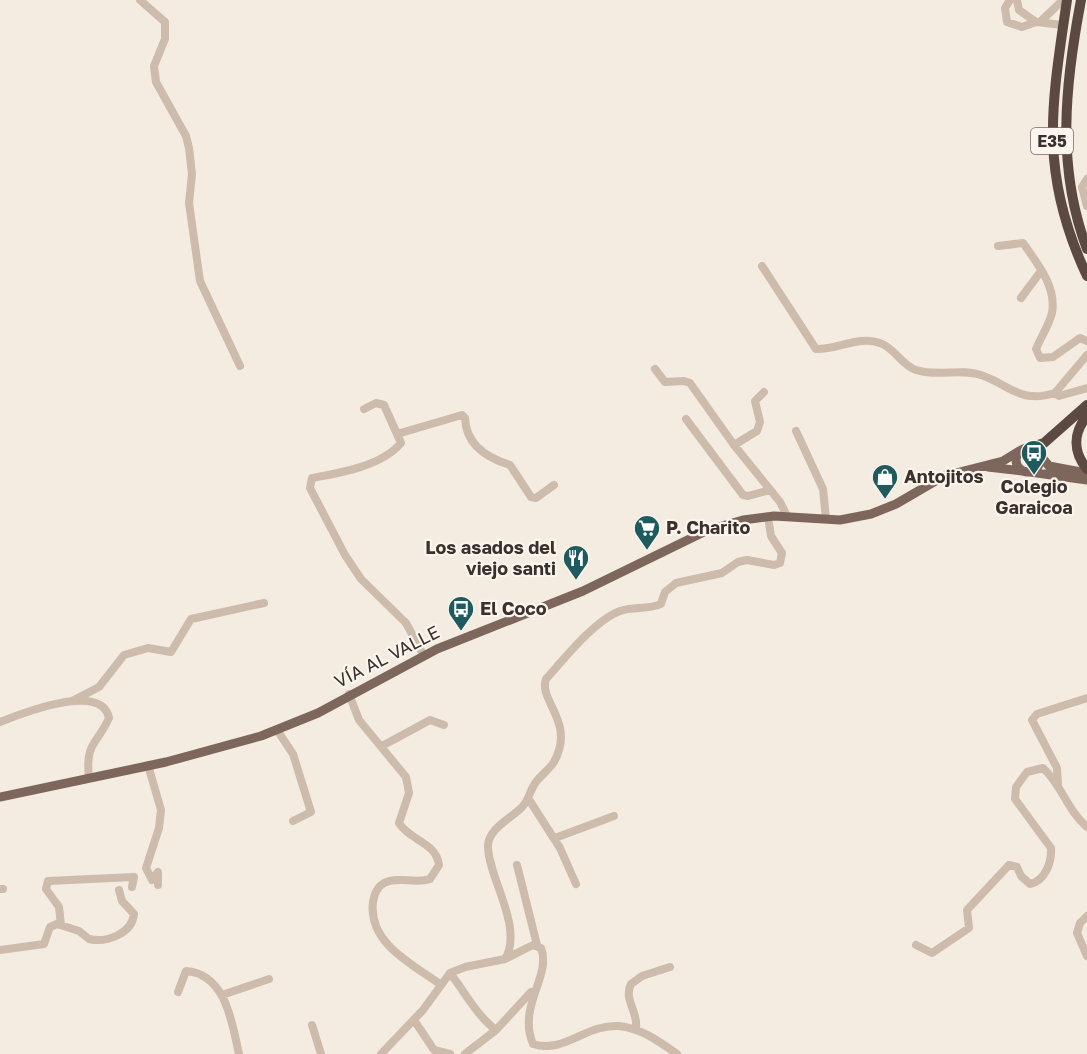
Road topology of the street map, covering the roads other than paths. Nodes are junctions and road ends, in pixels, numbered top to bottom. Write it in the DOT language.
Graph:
graph roads {
  1 [pos="140,0"];
  2 [pos="1010,0"];
  3 [pos="1017,0"];
  4 [pos="1065,0"];
  5 [pos="1081,0"];
  6 [pos="1053,9"];
  7 [pos="1038,21"];
  8 [pos="1058,24"];
  9 [pos="1086,179"];
  10 [pos="1087,206"];
  11 [pos="998,246"];
  12 [pos="1087,249"];
  13 [pos="762,266"];
  14 [pos="1041,271"];
  15 [pos="1087,276"];
  16 [pos="1021,298"];
  17 [pos="1087,341"];
  18 [pos="1087,355"];
  19 [pos="240,366"];
  20 [pos="655,369"];
  21 [pos="1087,388"];
  22 [pos="764,392"];
  23 [pos="1054,393"];
  24 [pos="1087,405"];
  25 [pos="364,409"];
  26 [pos="1087,416"];
  27 [pos="686,419"];
  28 [pos="796,431"];
  29 [pos="397,434"];
  30 [pos="734,445"];
  31 [pos="1029,451"];
  32 [pos="983,466"];
  33 [pos="1087,469"];
  34 [pos="1025,471"];
  35 [pos="1087,473"];
  36 [pos="1087,480"];
  37 [pos="554,485"];
  38 [pos="770,490"];
  39 [pos="787,516"];
  40 [pos="768,517"];
  41 [pos="826,519"];
  42 [pos="264,603"];
  43 [pos="424,656"];
  44 [pos="350,694"];
  45 [pos="1087,698"];
  46 [pos="72,701"];
  47 [pos="0,722"];
  48 [pos="444,725"];
  49 [pos="277,730"];
  50 [pos="382,746"];
  51 [pos="148,765"];
  52 [pos="89,777"];
  53 [pos="1058,784"];
  54 [pos="0,797"];
  55 [pos="528,798"];
  56 [pos="614,816"];
  57 [pos="293,821"];
  58 [pos="1087,827"];
  59 [pos="555,838"];
  60 [pos="517,866"];
  61 [pos="576,884"];
  62 [pos="158,885"];
  63 [pos="132,887"];
  64 [pos="119,890"];
  65 [pos="1087,916"];
  66 [pos="61,924"];
  67 [pos="537,945"];
  68 [pos="916,945"];
  69 [pos="0,950"];
  70 [pos="1087,956"];
  71 [pos="504,959"];
  72 [pos="669,967"];
  73 [pos="450,973"];
  74 [pos="269,979"];
  75 [pos="538,980"];
  76 [pos="440,984"];
  77 [pos="178,993"];
  78 [pos="222,995"];
  79 [pos="414,1020"];
  80 [pos="312,1025"];
  81 [pos="636,1029"];
  82 [pos="496,1030"];
  83 [pos="533,1044"];
  84 [pos="238,1054"];
  85 [pos="321,1054"];
  86 [pos="381,1054"];
  87 [pos="450,1054"];
  88 [pos="465,1054"];
  89 [pos="540,1054"];
  90 [pos="677,1054"];
  1 -- 19 [label="street"];
  2 -- 7 [label="street"];
  3 -- 7 [label="street"];
  4 -- 6 [label="street"];
  4 -- 8 [label="highway, E35"];
  5 -- 12 [label="highway, E35"];
  6 -- 7 [label="street"];
  6 -- 8 [label="street"];
  7 -- 8 [label="street"];
  8 -- 15 [label="highway, E35"];
  9 -- 10 [label="street"];
  11 -- 14 [label="street"];
  13 -- 23 [label="street"];
  14 -- 16 [label="street"];
  14 -- 17 [label="street"];
  18 -- 23 [label="street"];
  20 -- 30 [label="street"];
  21 -- 23 [label="street"];
  22 -- 30 [label="street"];
  24 -- 31 [label="highway"];
  25 -- 29 [label="street"];
  26 -- 33 [label="highway"];
  27 -- 38 [label="street"];
  28 -- 41 [label="street"];
  29 -- 37 [label="street"];
  29 -- 43 [label="street"];
  30 -- 38 [label="street"];
  31 -- 32 [label="main road"];
  31 -- 34 [label="main road"];
  31 -- 34 [label="main road"];
  31 -- 35 [label="main road"];
  32 -- 34 [label="main road"];
  32 -- 41 [label="main road, VÍA AL VALLE"];
  34 -- 36 [label="main road"];
  38 -- 39 [label="street"];
  39 -- 40 [label="main road, VÍA AL VALLE"];
  39 -- 41 [label="main road, VÍA AL VALLE"];
  40 -- 43 [label="main road, VÍA AL VALLE"];
  40 -- 55 [label="street"];
  42 -- 46 [label="street"];
  43 -- 44 [label="main road, VÍA AL VALLE"];
  44 -- 49 [label="main road, VÍA AL VALLE"];
  44 -- 50 [label="street"];
  45 -- 53 [label="street"];
  46 -- 47 [label="street"];
  46 -- 52 [label="street"];
  48 -- 50 [label="street"];
  49 -- 51 [label="main road, VÍA AL VALLE"];
  49 -- 57 [label="street"];
  50 -- 76 [label="street"];
  51 -- 52 [label="main road, VÍA AL VALLE"];
  51 -- 62 [label="street"];
  52 -- 54 [label="main road, VÍA AL VALLE"];
  53 -- 58 [label="street"];
  53 -- 68 [label="street"];
  55 -- 59 [label="street"];
  55 -- 71 [label="street"];
  56 -- 59 [label="street"];
  59 -- 61 [label="street"];
  60 -- 67 [label="street"];
  63 -- 66 [label="street"];
  64 -- 66 [label="street"];
  65 -- 70 [label="street"];
  66 -- 69 [label="street"];
  67 -- 71 [label="street"];
  67 -- 75 [label="street"];
  71 -- 73 [label="street"];
  72 -- 81 [label="street"];
  73 -- 76 [label="street"];
  73 -- 82 [label="street"];
  74 -- 78 [label="street"];
  75 -- 82 [label="street"];
  75 -- 83 [label="street"];
  76 -- 79 [label="street"];
  77 -- 78 [label="street"];
  78 -- 84 [label="street"];
  79 -- 86 [label="street"];
  79 -- 87 [label="street"];
  80 -- 85 [label="street"];
  81 -- 83 [label="street"];
  81 -- 90 [label="street"];
  82 -- 88 [label="street"];
  83 -- 89 [label="street"];
}
